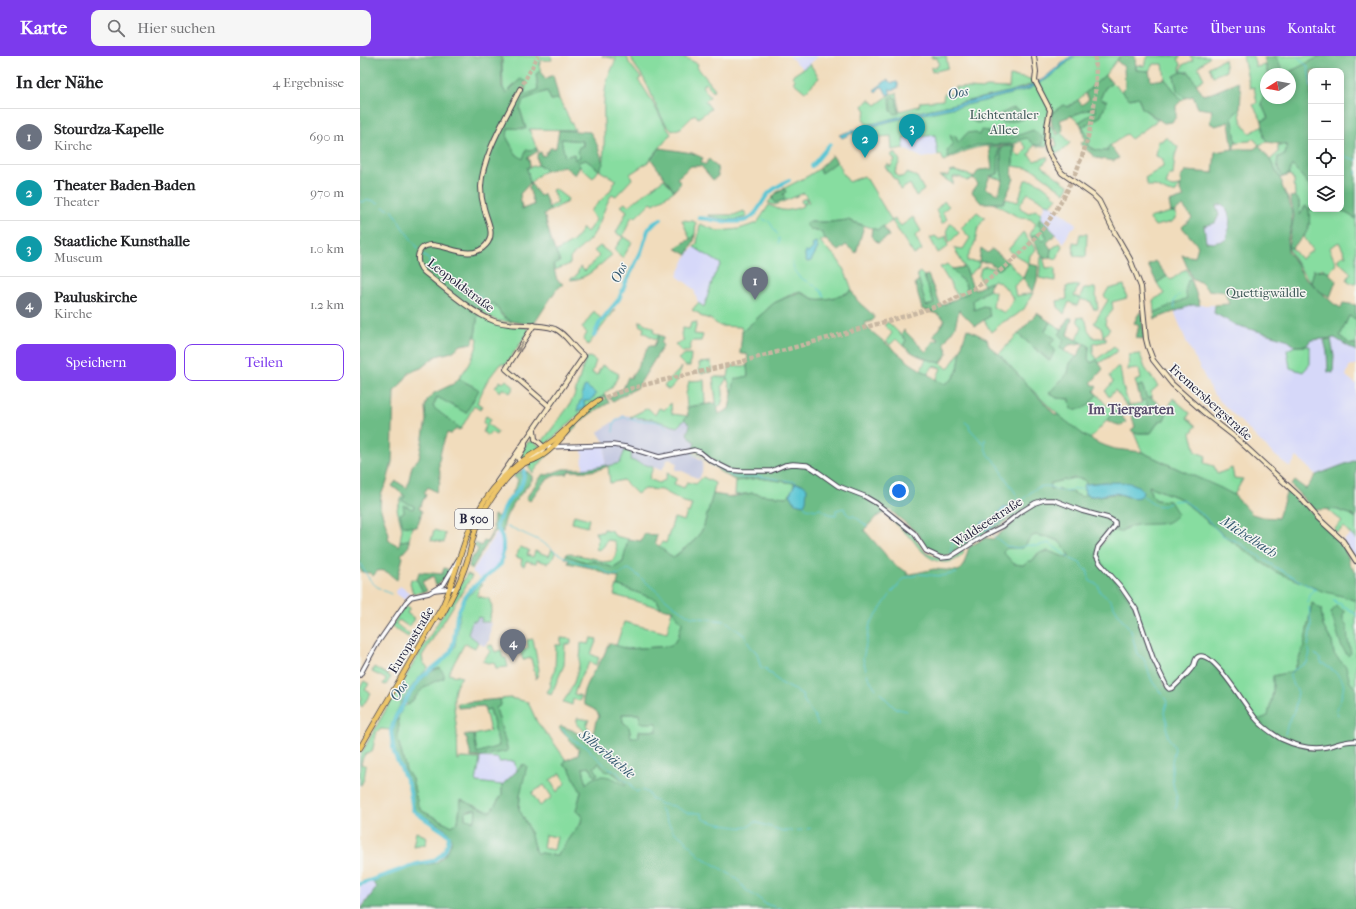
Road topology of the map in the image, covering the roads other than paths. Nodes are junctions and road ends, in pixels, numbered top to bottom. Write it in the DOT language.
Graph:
graph roads {
  1 [pos="1034,56"];
  2 [pos="520,89"];
  3 [pos="534,325"];
  4 [pos="599,400"];
  5 [pos="549,406"];
  6 [pos="574,421"];
  7 [pos="535,427"];
  8 [pos="535,440"];
  9 [pos="525,441"];
  10 [pos="555,446"];
  11 [pos="544,447"];
  12 [pos="527,462"];
  13 [pos="521,464"];
  14 [pos="493,489"];
  15 [pos="461,552"];
  16 [pos="468,557"];
  17 [pos="459,561"];
  18 [pos="1356,561"];
  19 [pos="466,566"];
  20 [pos="458,586"];
  21 [pos="450,588"];
  22 [pos="440,589"];
  23 [pos="434,590"];
  24 [pos="446,599"];
  25 [pos="360,674"];
  26 [pos="1356,741"];
  27 [pos="360,748"];
  28 [pos="360,753"];
  1 -- 18 [label="main road, Fremersbergstraße"];
  2 -- 3 [label="main road, Leopoldstraße"];
  3 -- 5 [label="main road, one-way"];
  3 -- 5 [label="main road, Leopoldstraße"];
  4 -- 6 [label="main road, B 500"];
  5 -- 7 [label="main road"];
  6 -- 10 [label="main road, B 500"];
  6 -- 11 [label="main road, B 500"];
  7 -- 8 [label="main road"];
  7 -- 9 [label="main road"];
  8 -- 9 [label="main road"];
  8 -- 11 [label="main road"];
  9 -- 13 [label="main road"];
  9 -- 14 [label="main road"];
  10 -- 11 [label="street, Waldseestraße"];
  10 -- 12 [label="main road, B 500"];
  10 -- 26 [label="street, Waldseestraße"];
  11 -- 12 [label="main road"];
  11 -- 13 [label="main road, B 500"];
  12 -- 13 [label="main road, B 500"];
  13 -- 14 [label="main road, B 500"];
  13 -- 16 [label="main road, B 500"];
  14 -- 15 [label="main road, B 500"];
  15 -- 16 [label="main road"];
  15 -- 17 [label="main road, B 500"];
  16 -- 19 [label="main road, B 500"];
  17 -- 19 [label="main road"];
  17 -- 21 [label="main road, Europastraße / B 500"];
  17 -- 23 [label="street"];
  19 -- 20 [label="main road, B 500"];
  20 -- 21 [label="street"];
  20 -- 28 [label="main road, Europastraße / B 500"];
  21 -- 22 [label="street"];
  21 -- 24 [label="main road, Europastraße / B 500"];
  22 -- 23 [label="street"];
  22 -- 24 [label="street"];
  23 -- 25 [label="street"];
  24 -- 27 [label="main road, Europastraße / B 500"];
}
